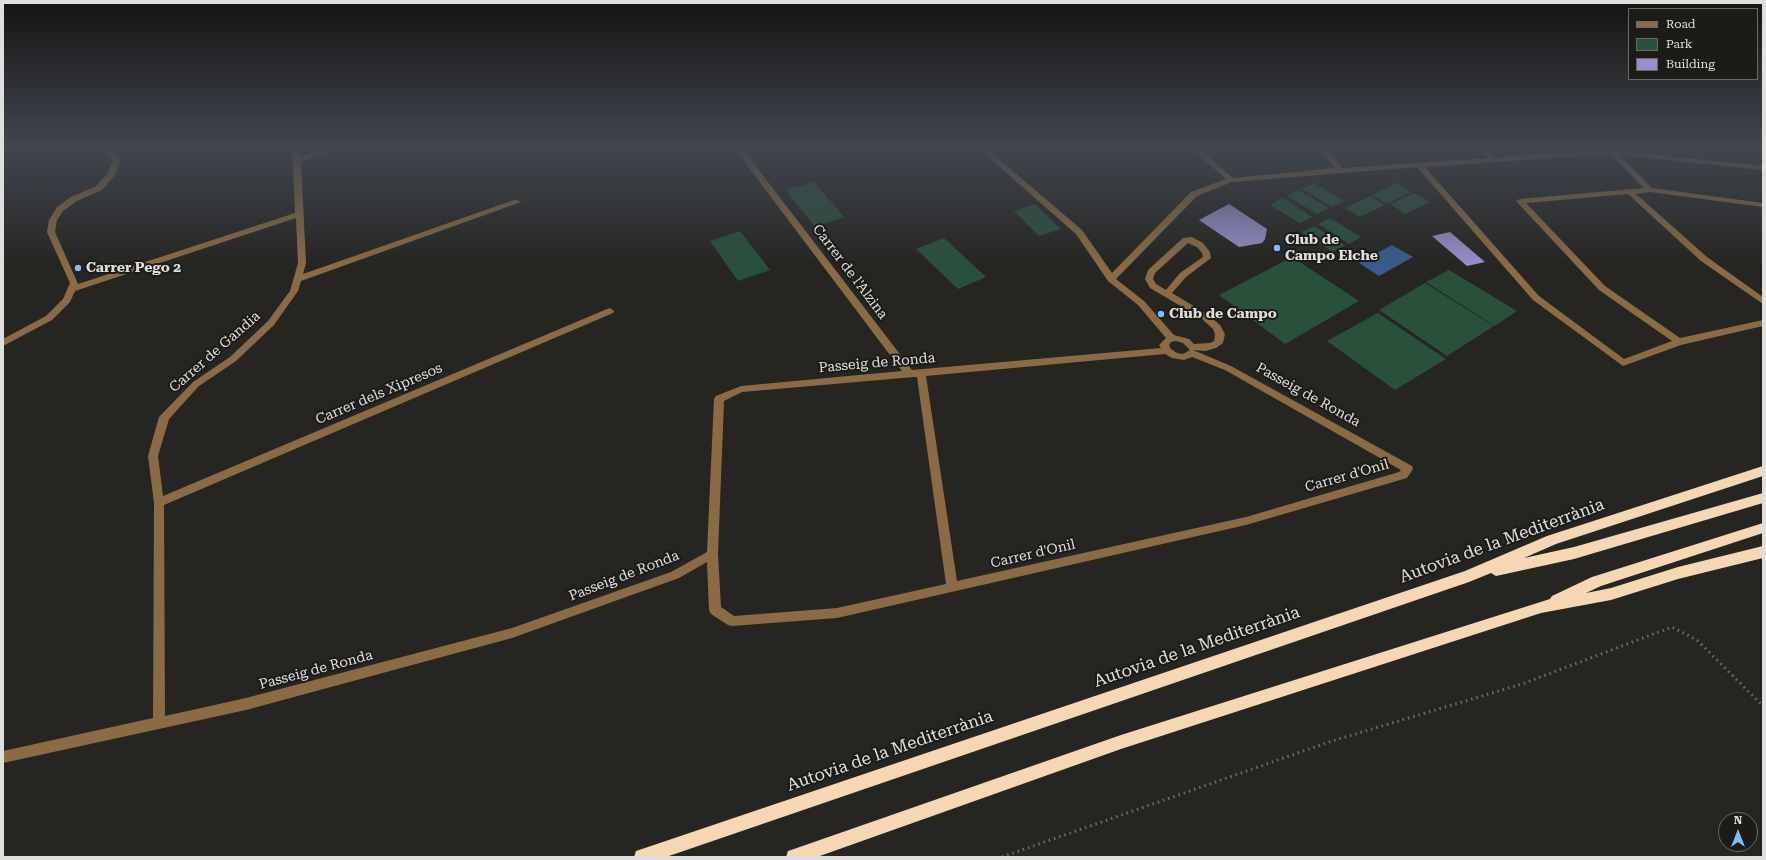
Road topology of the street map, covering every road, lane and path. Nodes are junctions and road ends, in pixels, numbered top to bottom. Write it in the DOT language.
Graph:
graph roads {
  1 [pos="99,188"];
  2 [pos="299,188"];
  3 [pos="769,188"];
  4 [pos="1029,188"];
  5 [pos="1210,188"];
  6 [pos="1439,188"];
  7 [pos="1650,190"];
  8 [pos="1631,193"];
  9 [pos="517,202"];
  10 [pos="1763,205"];
  11 [pos="300,214"];
  12 [pos="298,279"];
  13 [pos="1111,279"];
  14 [pos="73,289"];
  15 [pos="1167,294"];
  16 [pos="1763,301"];
  17 [pos="610,311"];
  18 [pos="1763,323"];
  19 [pos="1172,338"];
  20 [pos="1679,342"];
  21 [pos="3,343"];
  22 [pos="1191,350"];
  23 [pos="1167,352"];
  24 [pos="915,375"];
  25 [pos="1408,469"];
  26 [pos="1763,471"];
  27 [pos="1763,498"];
  28 [pos="159,503"];
  29 [pos="1763,528"];
  30 [pos="1763,552"];
  31 [pos="712,554"];
  32 [pos="1469,576"];
  33 [pos="952,588"];
  34 [pos="1541,607"];
  35 [pos="1763,706"];
  36 [pos="159,724"];
  37 [pos="3,757"];
  38 [pos="642,857"];
  39 [pos="794,857"];
  40 [pos="1002,857"];
  1 -- 14 [label="street"];
  2 -- 11 [label="street, Carrer de Gandia"];
  3 -- 24 [label="street, Carrer de l'Alzina"];
  4 -- 13 [label="street"];
  5 -- 13 [label="street"];
  6 -- 20 [label="street"];
  7 -- 8 [label="street"];
  7 -- 10 [label="street"];
  8 -- 16 [label="street"];
  8 -- 20 [label="street"];
  9 -- 12 [label="street"];
  11 -- 12 [label="street, Carrer de Gandia"];
  11 -- 14 [label="street"];
  12 -- 28 [label="street, Carrer de Gandia"];
  13 -- 19 [label="street"];
  14 -- 21 [label="street"];
  15 -- 15 [label="street"];
  15 -- 22 [label="street, Passeig de Ronda"];
  17 -- 28 [label="street, Carrer dels Xipresos"];
  18 -- 20 [label="street"];
  19 -- 22 [label="street, Passeig de Ronda"];
  19 -- 23 [label="street"];
  22 -- 23 [label="street, Passeig de Ronda"];
  22 -- 25 [label="street, Passeig de Ronda"];
  23 -- 24 [label="street, Passeig de Ronda"];
  24 -- 31 [label="street, Passeig de Ronda"];
  24 -- 33 [label="street, Carrer de l'Alzina"];
  25 -- 33 [label="street, Carrer d'Onil"];
  26 -- 32 [label="highway, Autovia de la Mediterrània"];
  27 -- 32 [label="highway"];
  28 -- 36 [label="street, Carrer de Gandia"];
  29 -- 34 [label="highway"];
  30 -- 34 [label="highway"];
  31 -- 33 [label="street, Carrer d'Onil"];
  31 -- 36 [label="street, Passeig de Ronda"];
  32 -- 38 [label="highway, Autovia de la Mediterrània"];
  34 -- 39 [label="highway"];
  35 -- 40 [label="path"];
  36 -- 37 [label="street, Passeig de Ronda"];
}
